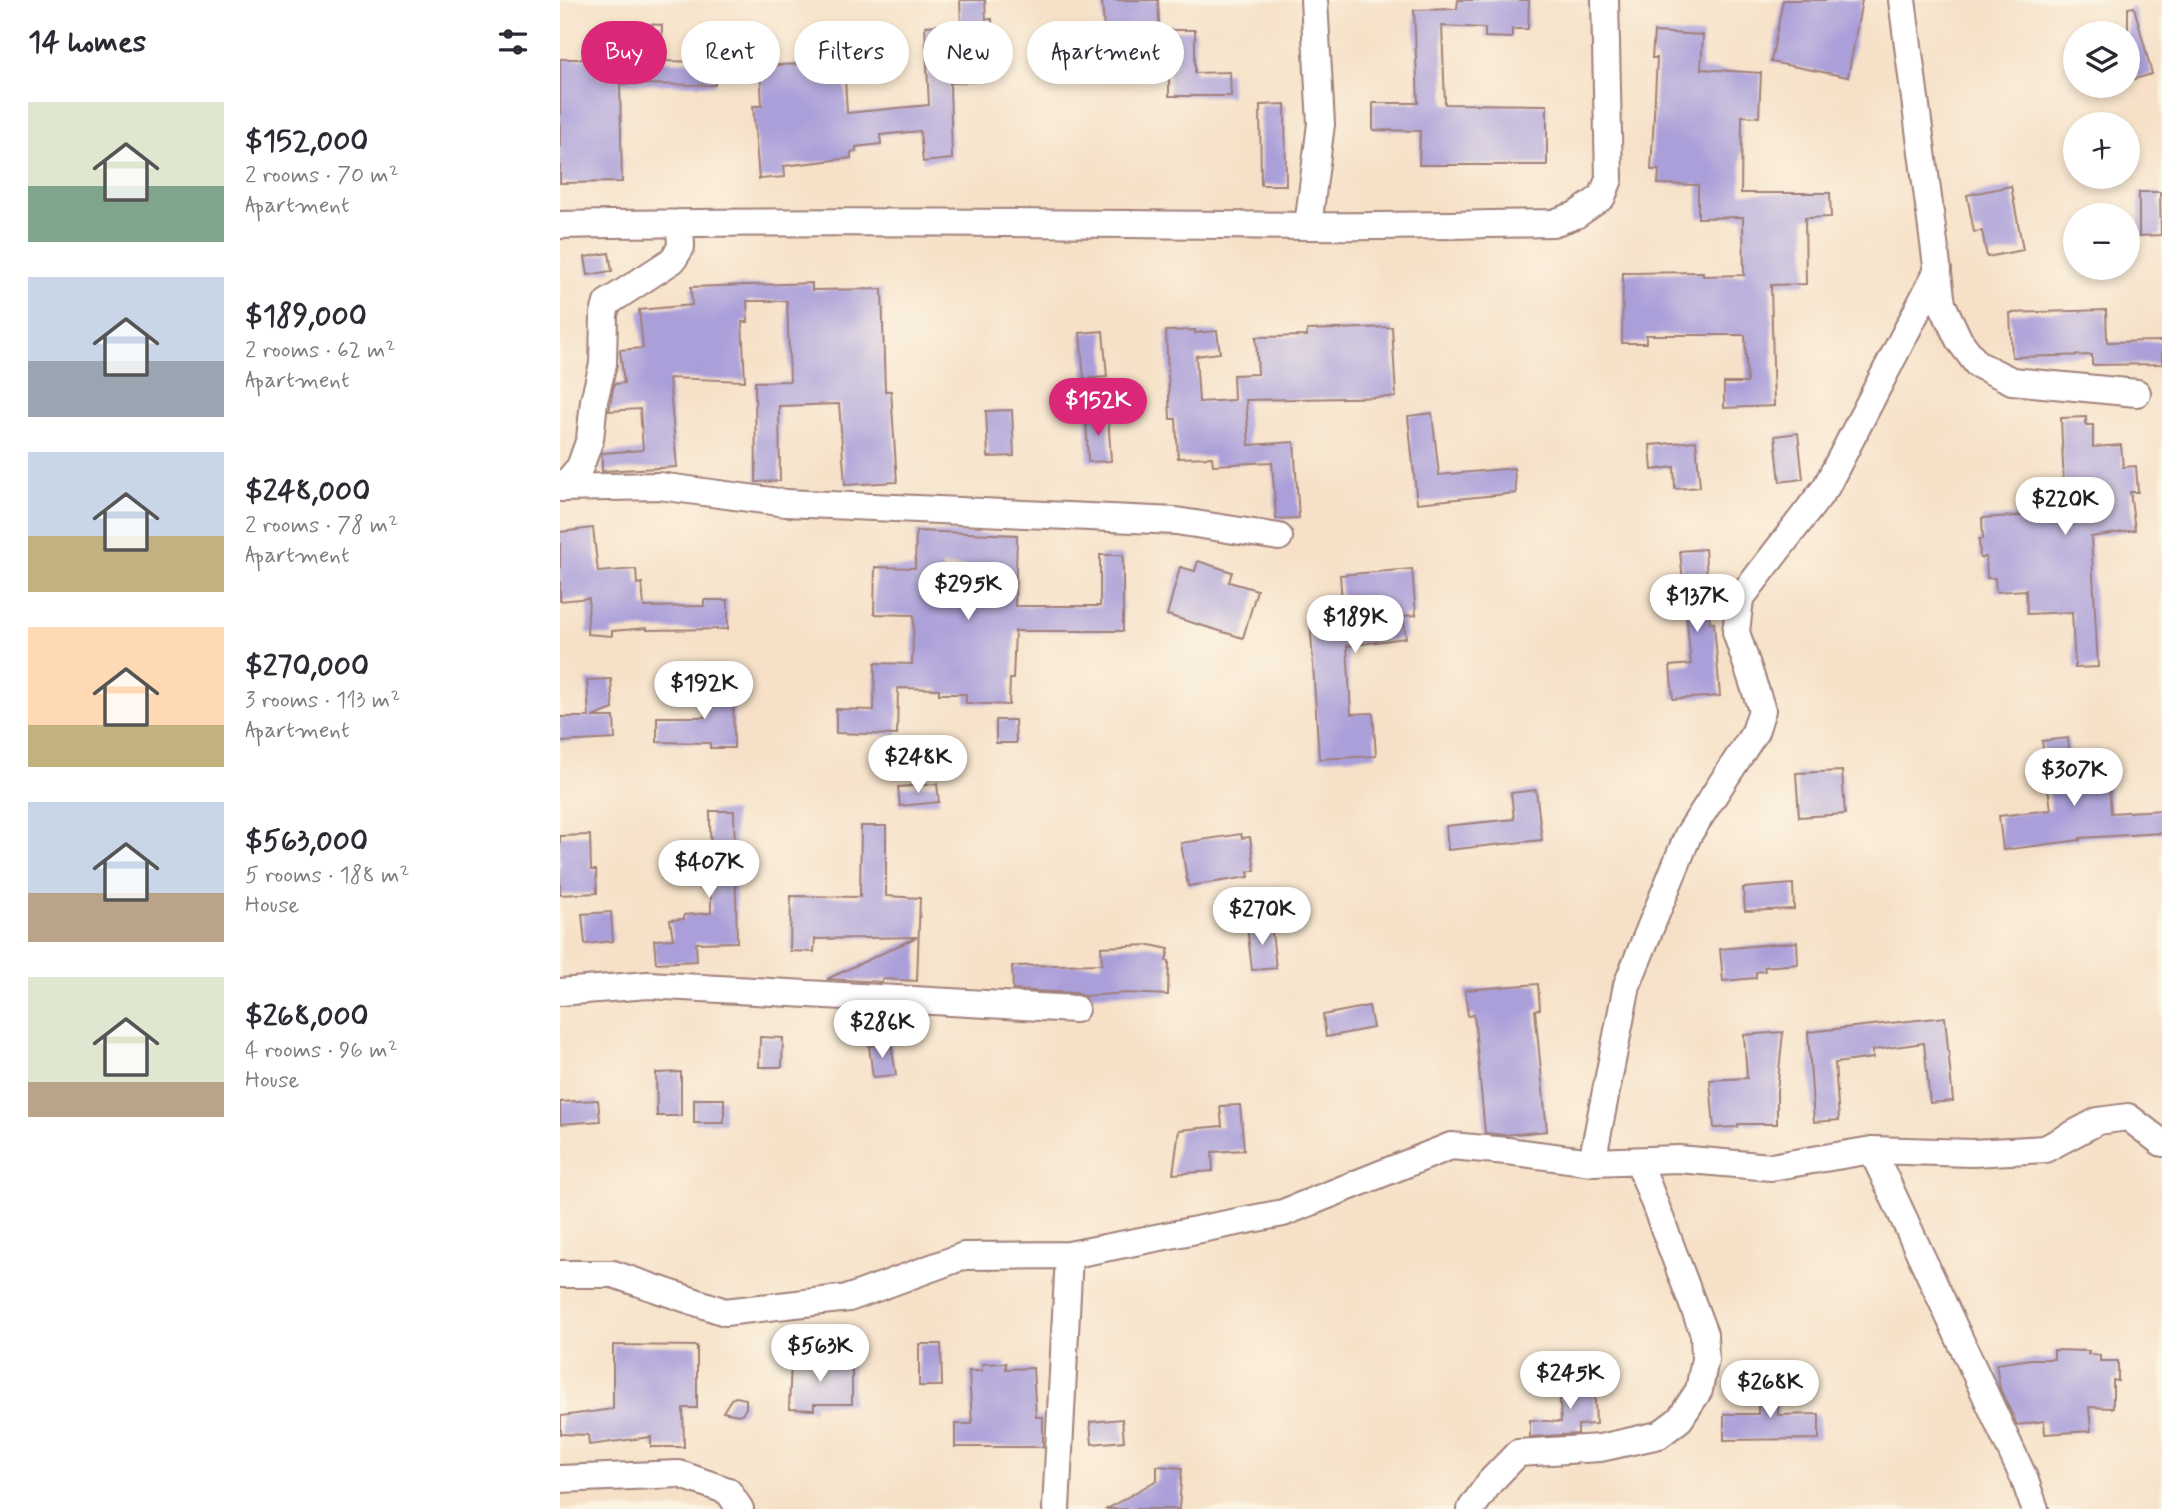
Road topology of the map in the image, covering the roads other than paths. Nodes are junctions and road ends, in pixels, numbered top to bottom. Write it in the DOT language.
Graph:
graph roads {
  1 [pos="1314,0"];
  2 [pos="1605,0"];
  3 [pos="1902,0"];
  4 [pos="680,223"];
  5 [pos="560,225"];
  6 [pos="1308,226"];
  7 [pos="1938,270"];
  8 [pos="2137,393"];
  9 [pos="561,488"];
  10 [pos="1279,537"];
  11 [pos="560,992"];
  12 [pos="1076,1009"];
  13 [pos="2162,1143"];
  14 [pos="1872,1150"];
  15 [pos="1591,1162"];
  16 [pos="1639,1162"];
  17 [pos="1069,1255"];
  18 [pos="560,1274"];
  19 [pos="560,1479"];
  20 [pos="740,1509"];
  21 [pos="1056,1509"];
  22 [pos="1471,1509"];
  23 [pos="2035,1509"];
  1 -- 6 [label="street"];
  2 -- 6 [label="street"];
  3 -- 7 [label="street"];
  4 -- 5 [label="street"];
  4 -- 6 [label="street"];
  4 -- 9 [label="street"];
  7 -- 8 [label="street"];
  7 -- 15 [label="street"];
  9 -- 10 [label="street"];
  11 -- 12 [label="street"];
  13 -- 14 [label="street"];
  14 -- 16 [label="street"];
  14 -- 23 [label="street"];
  15 -- 16 [label="street"];
  15 -- 17 [label="street"];
  16 -- 22 [label="street"];
  17 -- 18 [label="street"];
  17 -- 21 [label="street"];
  19 -- 20 [label="street"];
}
